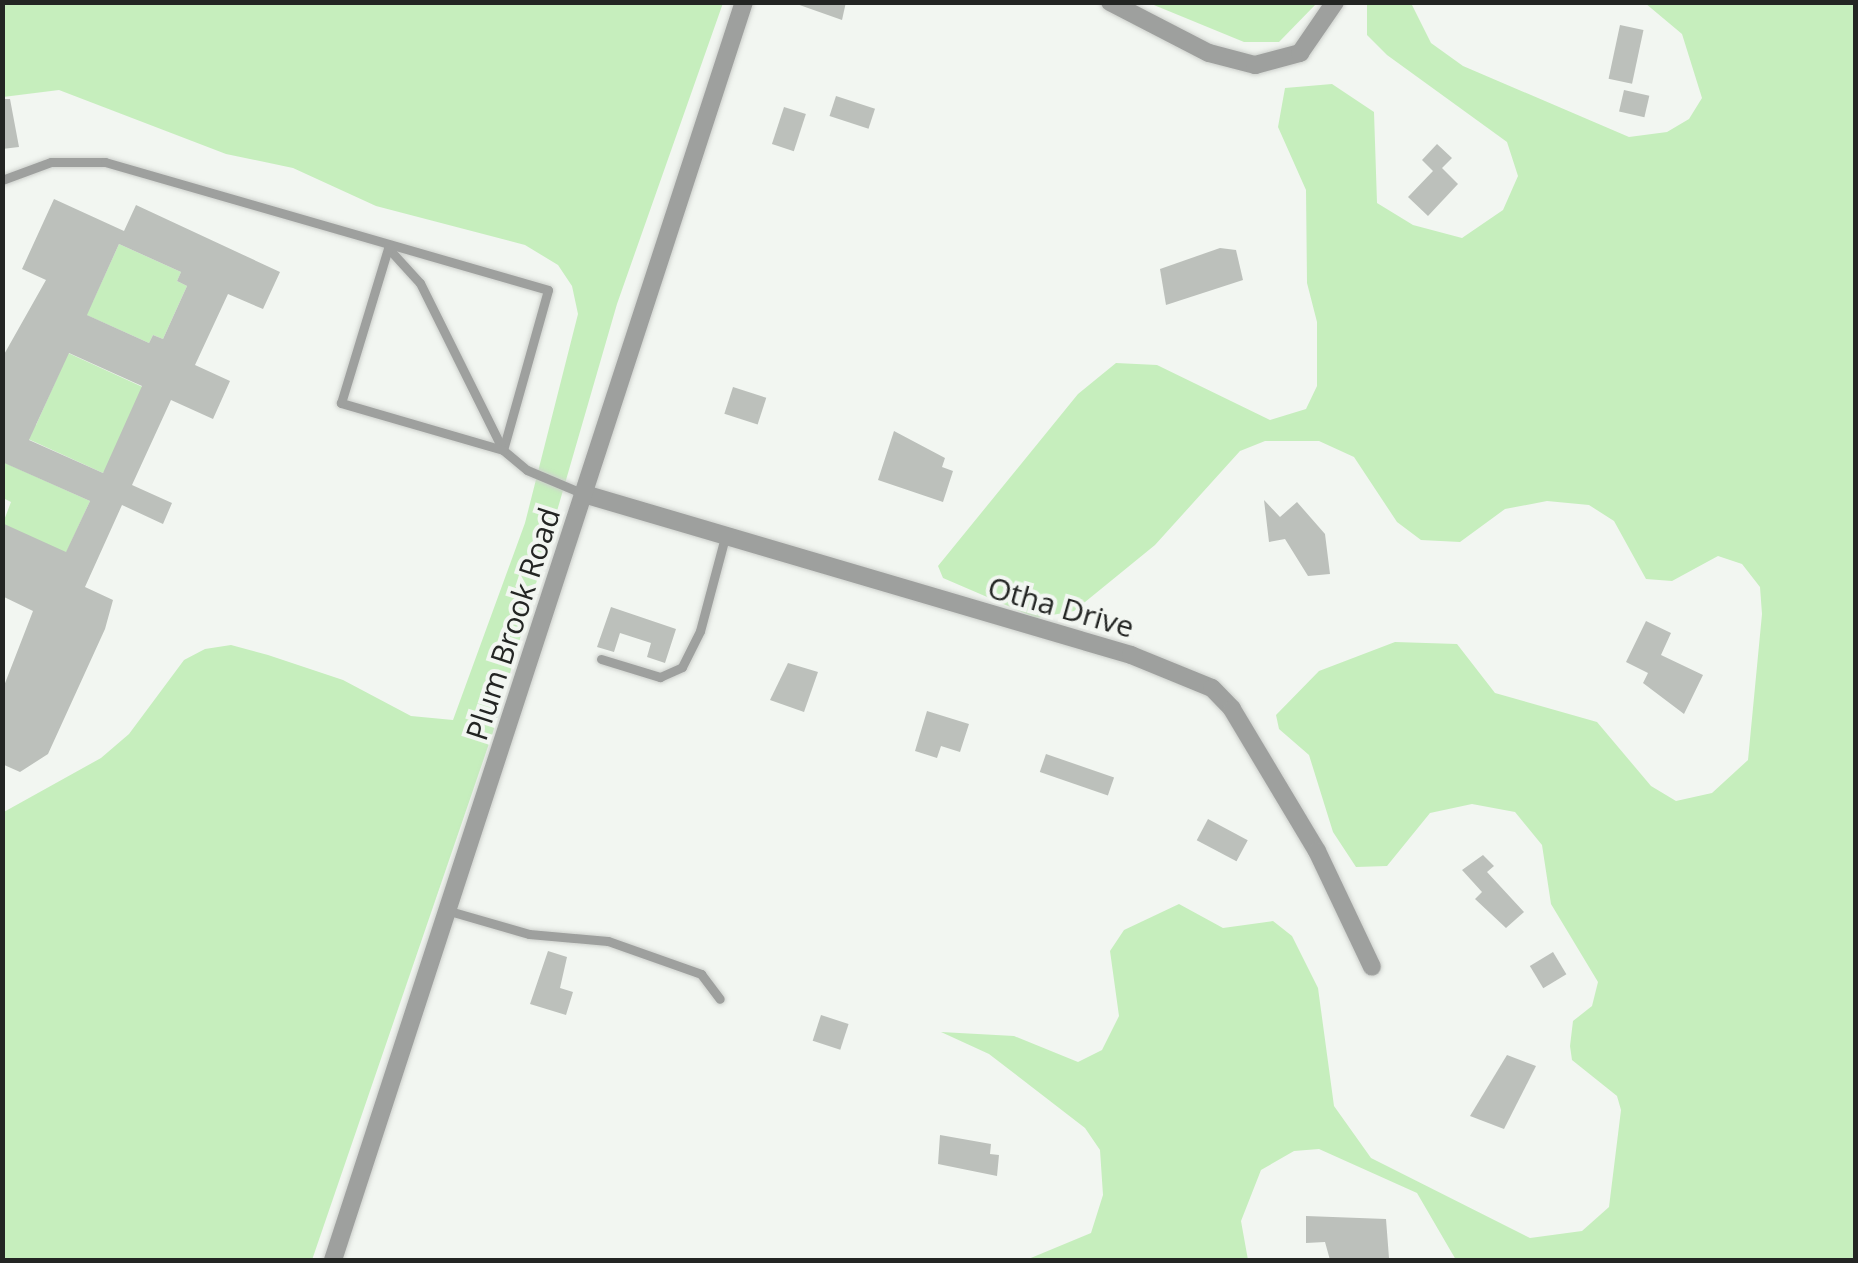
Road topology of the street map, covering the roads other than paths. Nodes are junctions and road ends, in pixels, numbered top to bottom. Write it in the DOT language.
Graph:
graph roads {
  1 [pos="744,2"];
  2 [pos="1110,2"];
  3 [pos="1336,2"];
  4 [pos="2,180"];
  5 [pos="388,248"];
  6 [pos="503,450"];
  7 [pos="584,494"];
  8 [pos="725,537"];
  9 [pos="601,659"];
  10 [pos="446,910"];
  11 [pos="1372,967"];
  12 [pos="720,999"];
  13 [pos="333,1260"];
  1 -- 7 [label="street, Plum Brook Road"];
  2 -- 3 [label="street"];
  4 -- 5 [label="lane"];
  5 -- 6 [label="lane"];
  5 -- 6 [label="lane"];
  5 -- 6 [label="lane"];
  6 -- 7 [label="lane"];
  7 -- 8 [label="street, Otha Drive"];
  7 -- 10 [label="street, Plum Brook Road"];
  8 -- 9 [label="lane"];
  8 -- 11 [label="street, Otha Drive"];
  10 -- 12 [label="lane"];
  10 -- 13 [label="street, Plum Brook Road"];
}
